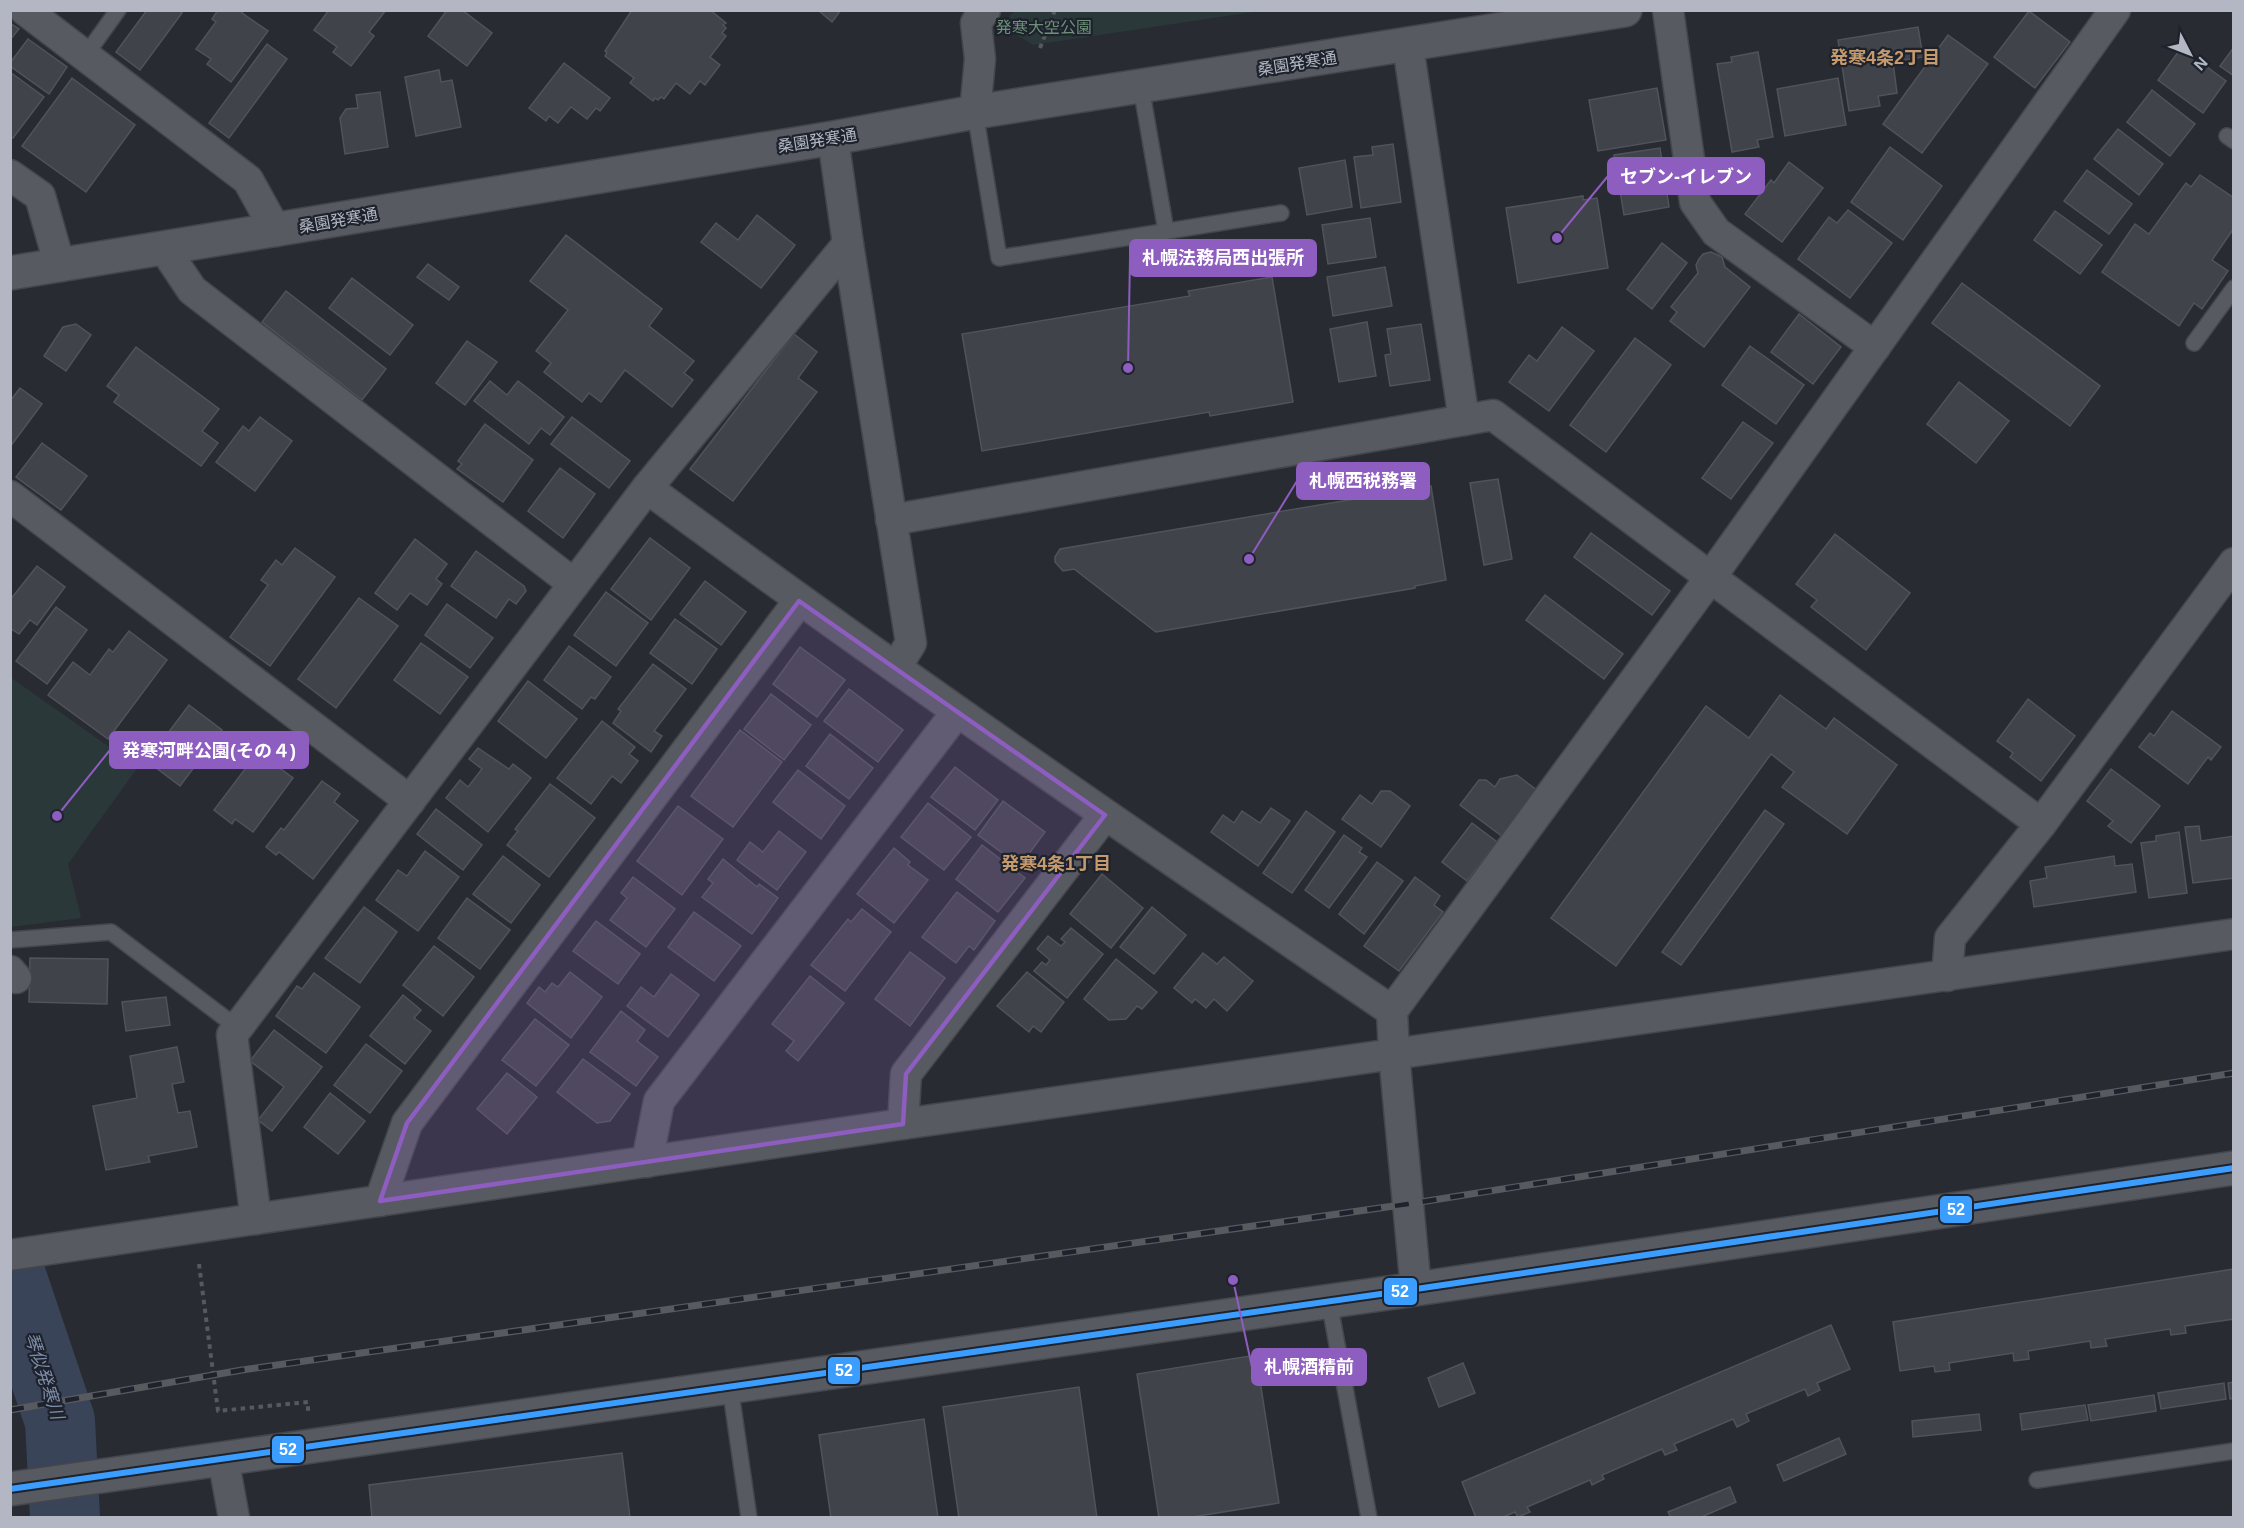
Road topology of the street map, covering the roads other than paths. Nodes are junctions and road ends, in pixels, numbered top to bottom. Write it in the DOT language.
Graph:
graph roads {
  1 [pos="25,10"];
  2 [pos="118,10"];
  3 [pos="1624,10"];
  4 [pos="1668,10"];
  5 [pos="2115,10"];
  6 [pos="974,15"];
  7 [pos="1408,46"];
  8 [pos="85,56"];
  9 [pos="1141,87"];
  10 [pos="975,112"];
  11 [pos="833,138"];
  12 [pos="10,175"];
  13 [pos="1281,213"];
  14 [pos="276,231"];
  15 [pos="1166,231"];
  16 [pos="848,244"];
  17 [pos="164,248"];
  18 [pos="60,266"];
  19 [pos="10,273"];
  20 [pos="2234,288"];
  21 [pos="2194,344"];
  22 [pos="1875,347"];
  23 [pos="1464,420"];
  24 [pos="647,488"];
  25 [pos="10,496"];
  26 [pos="891,520"];
  27 [pos="2234,563"];
  28 [pos="1710,578"];
  29 [pos="574,584"];
  30 [pos="799,601"];
  31 [pos="896,667"];
  32 [pos="957,712"];
  33 [pos="410,801"];
  34 [pos="1105,815"];
  35 [pos="2041,824"];
  36 [pos="2234,934"];
  37 [pos="10,940"];
  38 [pos="1947,976"];
  39 [pos="1392,1011"];
  40 [pos="238,1028"];
  41 [pos="1394,1054"];
  42 [pos="903,1124"];
  43 [pos="646,1162"];
  44 [pos="2234,1168"];
  45 [pos="380,1201"];
  46 [pos="256,1219"];
  47 [pos="10,1255"];
  48 [pos="1416,1289"];
  49 [pos="1329,1301"];
  50 [pos="729,1386"];
  51 [pos="2234,1451"];
  52 [pos="223,1458"];
  53 [pos="2037,1480"];
  54 [pos="10,1489"];
  55 [pos="234,1518"];
  56 [pos="749,1518"];
  57 [pos="1369,1518"];
  1 -- 8 [label="street"];
  2 -- 8 [label="lane"];
  3 -- 7 [label="street, 桑園発寒通"];
  4 -- 22 [label="street"];
  5 -- 22 [label="street"];
  6 -- 10 [label="street"];
  7 -- 9 [label="street, 桑園発寒通"];
  7 -- 23 [label="street"];
  8 -- 14 [label="street"];
  9 -- 10 [label="street, 桑園発寒通"];
  9 -- 15 [label="lane"];
  10 -- 11 [label="street, 桑園発寒通"];
  10 -- 15 [label="lane"];
  11 -- 14 [label="street, 桑園発寒通"];
  11 -- 16 [label="street"];
  12 -- 18 [label="street"];
  13 -- 15 [label="lane"];
  14 -- 17 [label="street, 桑園発寒通"];
  16 -- 24 [label="street"];
  16 -- 26 [label="street"];
  17 -- 18 [label="street, 桑園発寒通"];
  17 -- 29 [label="street"];
  18 -- 19 [label="street, 桑園発寒通"];
  20 -- 21 [label="lane"];
  22 -- 28 [label="street"];
  23 -- 26 [label="street"];
  23 -- 28 [label="street"];
  24 -- 29 [label="street"];
  24 -- 30 [label="street"];
  25 -- 33 [label="street"];
  26 -- 31 [label="street"];
  27 -- 35 [label="street"];
  28 -- 35 [label="street"];
  28 -- 39 [label="street"];
  29 -- 33 [label="street"];
  30 -- 31 [label="street"];
  30 -- 45 [label="street"];
  31 -- 32 [label="street"];
  32 -- 34 [label="street"];
  32 -- 43 [label="street"];
  33 -- 40 [label="street"];
  34 -- 39 [label="street"];
  34 -- 42 [label="street"];
  35 -- 38 [label="street"];
  36 -- 38 [label="street"];
  37 -- 40 [label="lane"];
  38 -- 41 [label="street"];
  39 -- 41 [label="street"];
  40 -- 46 [label="street"];
  41 -- 42 [label="street"];
  41 -- 48 [label="street"];
  42 -- 43 [label="street"];
  43 -- 45 [label="street"];
  44 -- 48 [label="street"];
  45 -- 46 [label="street"];
  46 -- 47 [label="street"];
  48 -- 49 [label="street"];
  49 -- 50 [label="street"];
  49 -- 57 [label="lane"];
  50 -- 52 [label="street"];
  50 -- 56 [label="lane"];
  51 -- 53 [label="lane"];
  52 -- 54 [label="street"];
  52 -- 55 [label="street"];
}
